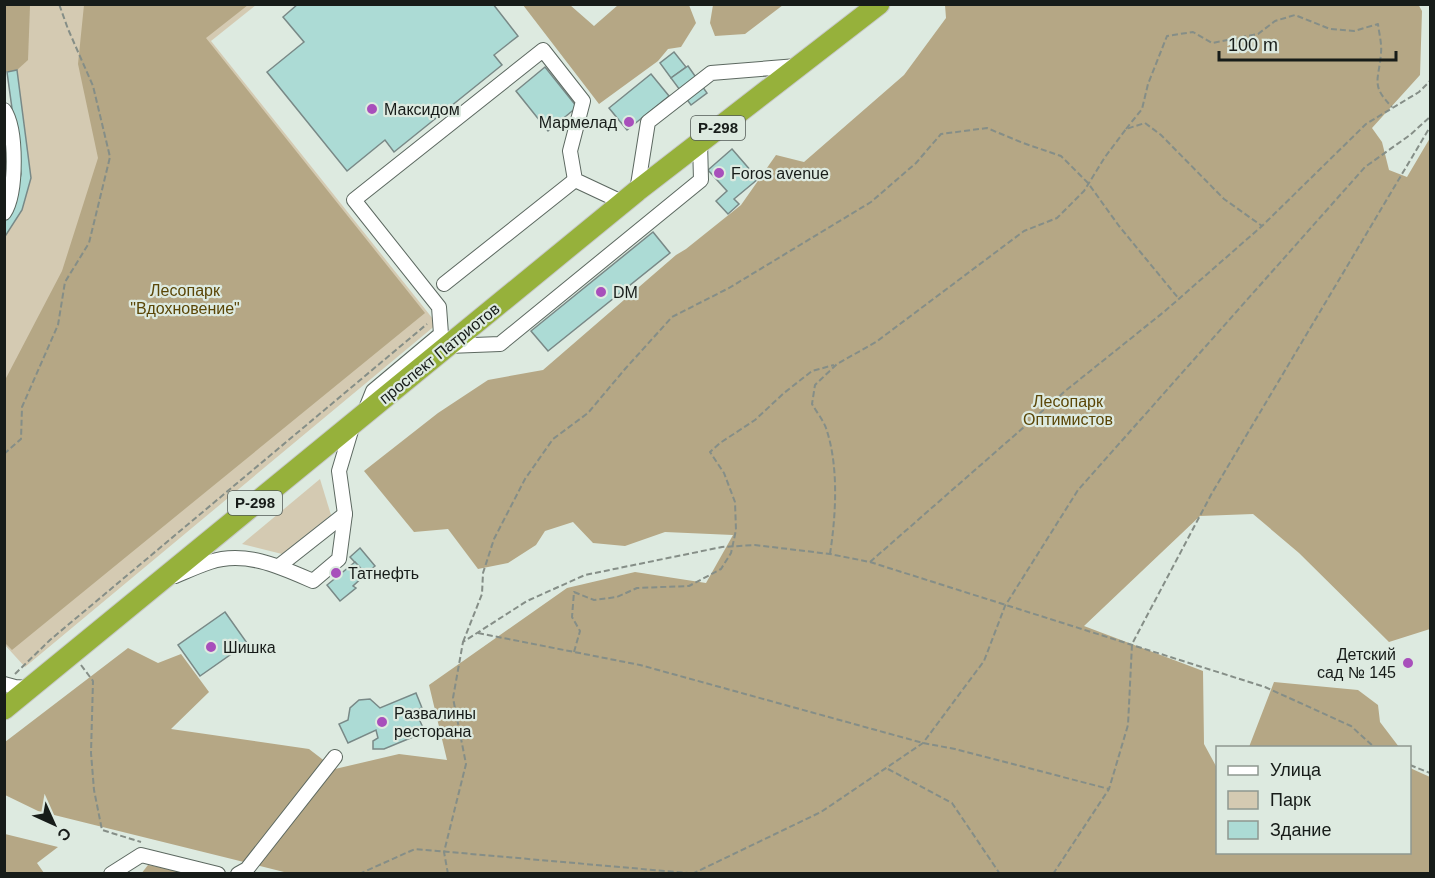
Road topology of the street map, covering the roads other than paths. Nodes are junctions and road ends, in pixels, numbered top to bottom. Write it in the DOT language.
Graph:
graph roads {
  1 [pos="879,4"];
  2 [pos="799,66"];
  3 [pos="4,110"];
  4 [pos="700,142"];
  5 [pos="574,180"];
  6 [pos="630,197"];
  7 [pos="4,213"];
  8 [pos="444,284"];
  9 [pos="447,346"];
  10 [pos="358,419"];
  11 [pos="345,514"];
  12 [pos="279,566"];
  13 [pos="156,583"];
  14 [pos="5,684"];
  15 [pos="29,688"];
  16 [pos="4,709"];
  17 [pos="335,757"];
  18 [pos="111,873"];
  19 [pos="218,873"];
  20 [pos="238,873"];
  1 -- 2 [label="highway, проспект Патриотов / Р-298"];
  2 -- 4 [label="highway, проспект Патриотов / Р-298"];
  2 -- 6 [label="lane"];
  3 -- 7 [label="lane"];
  4 -- 6 [label="highway, проспект Патриотов / Р-298"];
  4 -- 9 [label="lane"];
  5 -- 6 [label="lane"];
  5 -- 8 [label="lane"];
  5 -- 10 [label="lane"];
  6 -- 9 [label="highway, проспект Патриотов / Р-298"];
  9 -- 10 [label="highway, проспект Патриотов / Р-298"];
  10 -- 11 [label="lane"];
  10 -- 13 [label="highway, проспект Патриотов / Р-298"];
  11 -- 12 [label="lane"];
  11 -- 12 [label="lane"];
  12 -- 13 [label="lane"];
  13 -- 15 [label="highway, проспект Патриотов / Р-298"];
  14 -- 15 [label="lane"];
  15 -- 16 [label="highway, проспект Патриотов / Р-298"];
  17 -- 20 [label="lane"];
  18 -- 19 [label="lane"];
}
